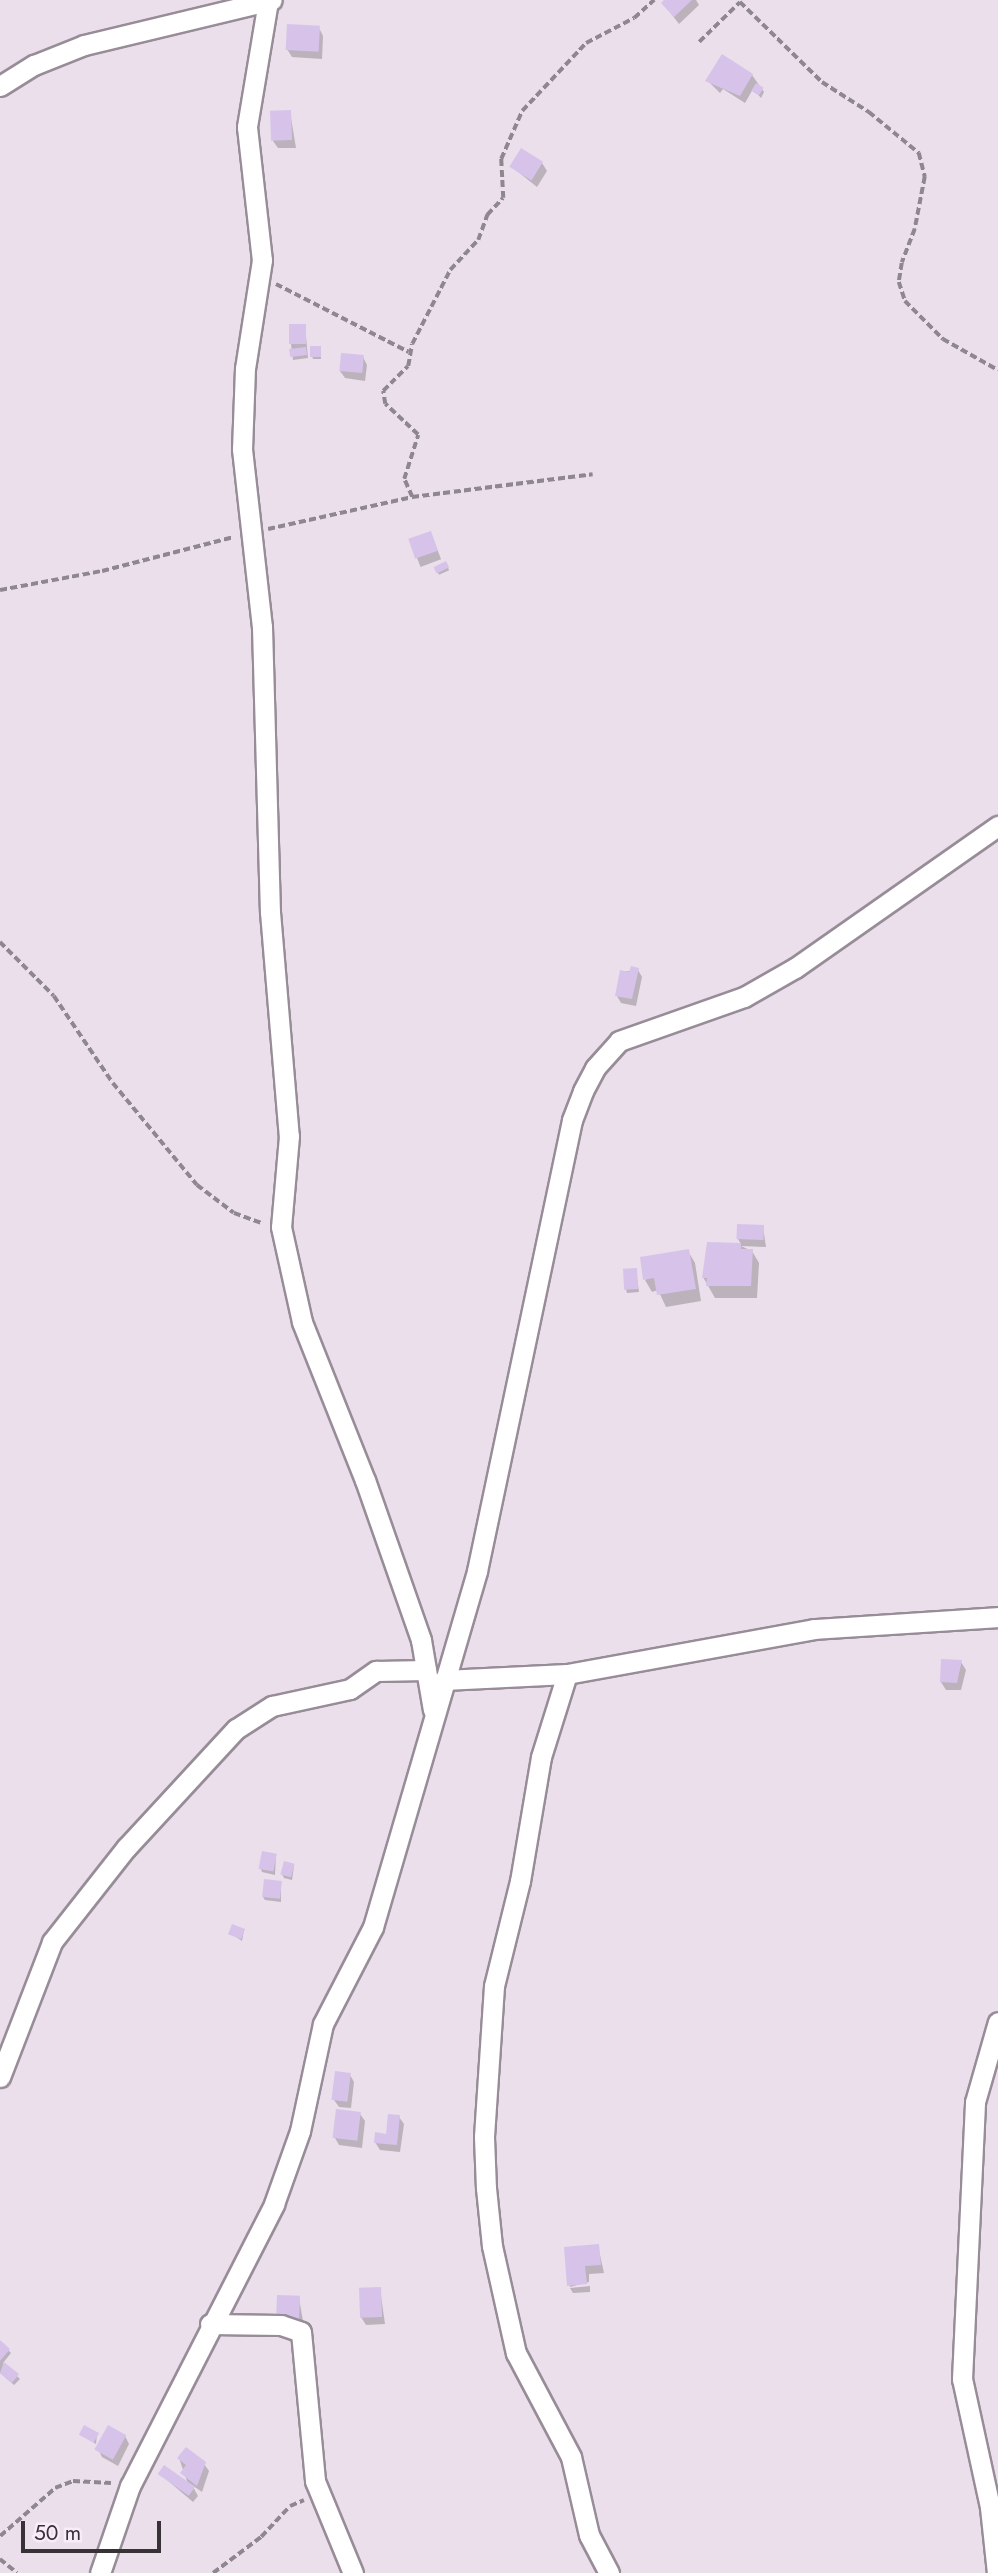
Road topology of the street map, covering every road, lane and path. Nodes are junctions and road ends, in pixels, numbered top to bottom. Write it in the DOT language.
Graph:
graph roads {
  1 [pos="654,0"];
  2 [pos="270,1"];
  3 [pos="699,43"];
  4 [pos="0,86"];
  5 [pos="262,276"];
  6 [pos="410,352"];
  7 [pos="998,370"];
  8 [pos="593,474"];
  9 [pos="412,497"];
  10 [pos="248,533"];
  11 [pos="0,590"];
  12 [pos="998,826"];
  13 [pos="0,942"];
  14 [pos="281,1227"];
  15 [pos="998,1617"];
  16 [pos="426,1670"];
  17 [pos="567,1674"];
  18 [pos="444,1680"];
  19 [pos="434,1714"];
  20 [pos="998,2022"];
  21 [pos="0,2077"];
  22 [pos="210,2325"];
  23 [pos="130,2486"];
  24 [pos="320,2496"];
  25 [pos="0,2536"];
  26 [pos="0,2559"];
  27 [pos="16,2573"];
  28 [pos="100,2573"];
  29 [pos="212,2573"];
  30 [pos="353,2573"];
  31 [pos="609,2573"];
  32 [pos="998,2573"];
  1 -- 6 [label="path"];
  2 -- 4 [label="street"];
  2 -- 5 [label="street"];
  3 -- 7 [label="path"];
  5 -- 6 [label="path"];
  5 -- 10 [label="street"];
  6 -- 9 [label="path"];
  8 -- 9 [label="path"];
  9 -- 10 [label="path"];
  10 -- 11 [label="path"];
  10 -- 14 [label="street"];
  12 -- 18 [label="street"];
  13 -- 14 [label="path"];
  14 -- 16 [label="street"];
  15 -- 17 [label="street"];
  16 -- 19 [label="street"];
  16 -- 21 [label="street"];
  17 -- 18 [label="street"];
  17 -- 31 [label="street"];
  18 -- 19 [label="street"];
  19 -- 22 [label="street"];
  20 -- 32 [label="street"];
  22 -- 23 [label="street"];
  22 -- 24 [label="street"];
  23 -- 25 [label="path"];
  23 -- 28 [label="street"];
  24 -- 29 [label="path"];
  24 -- 30 [label="street"];
  26 -- 27 [label="path"];
}
